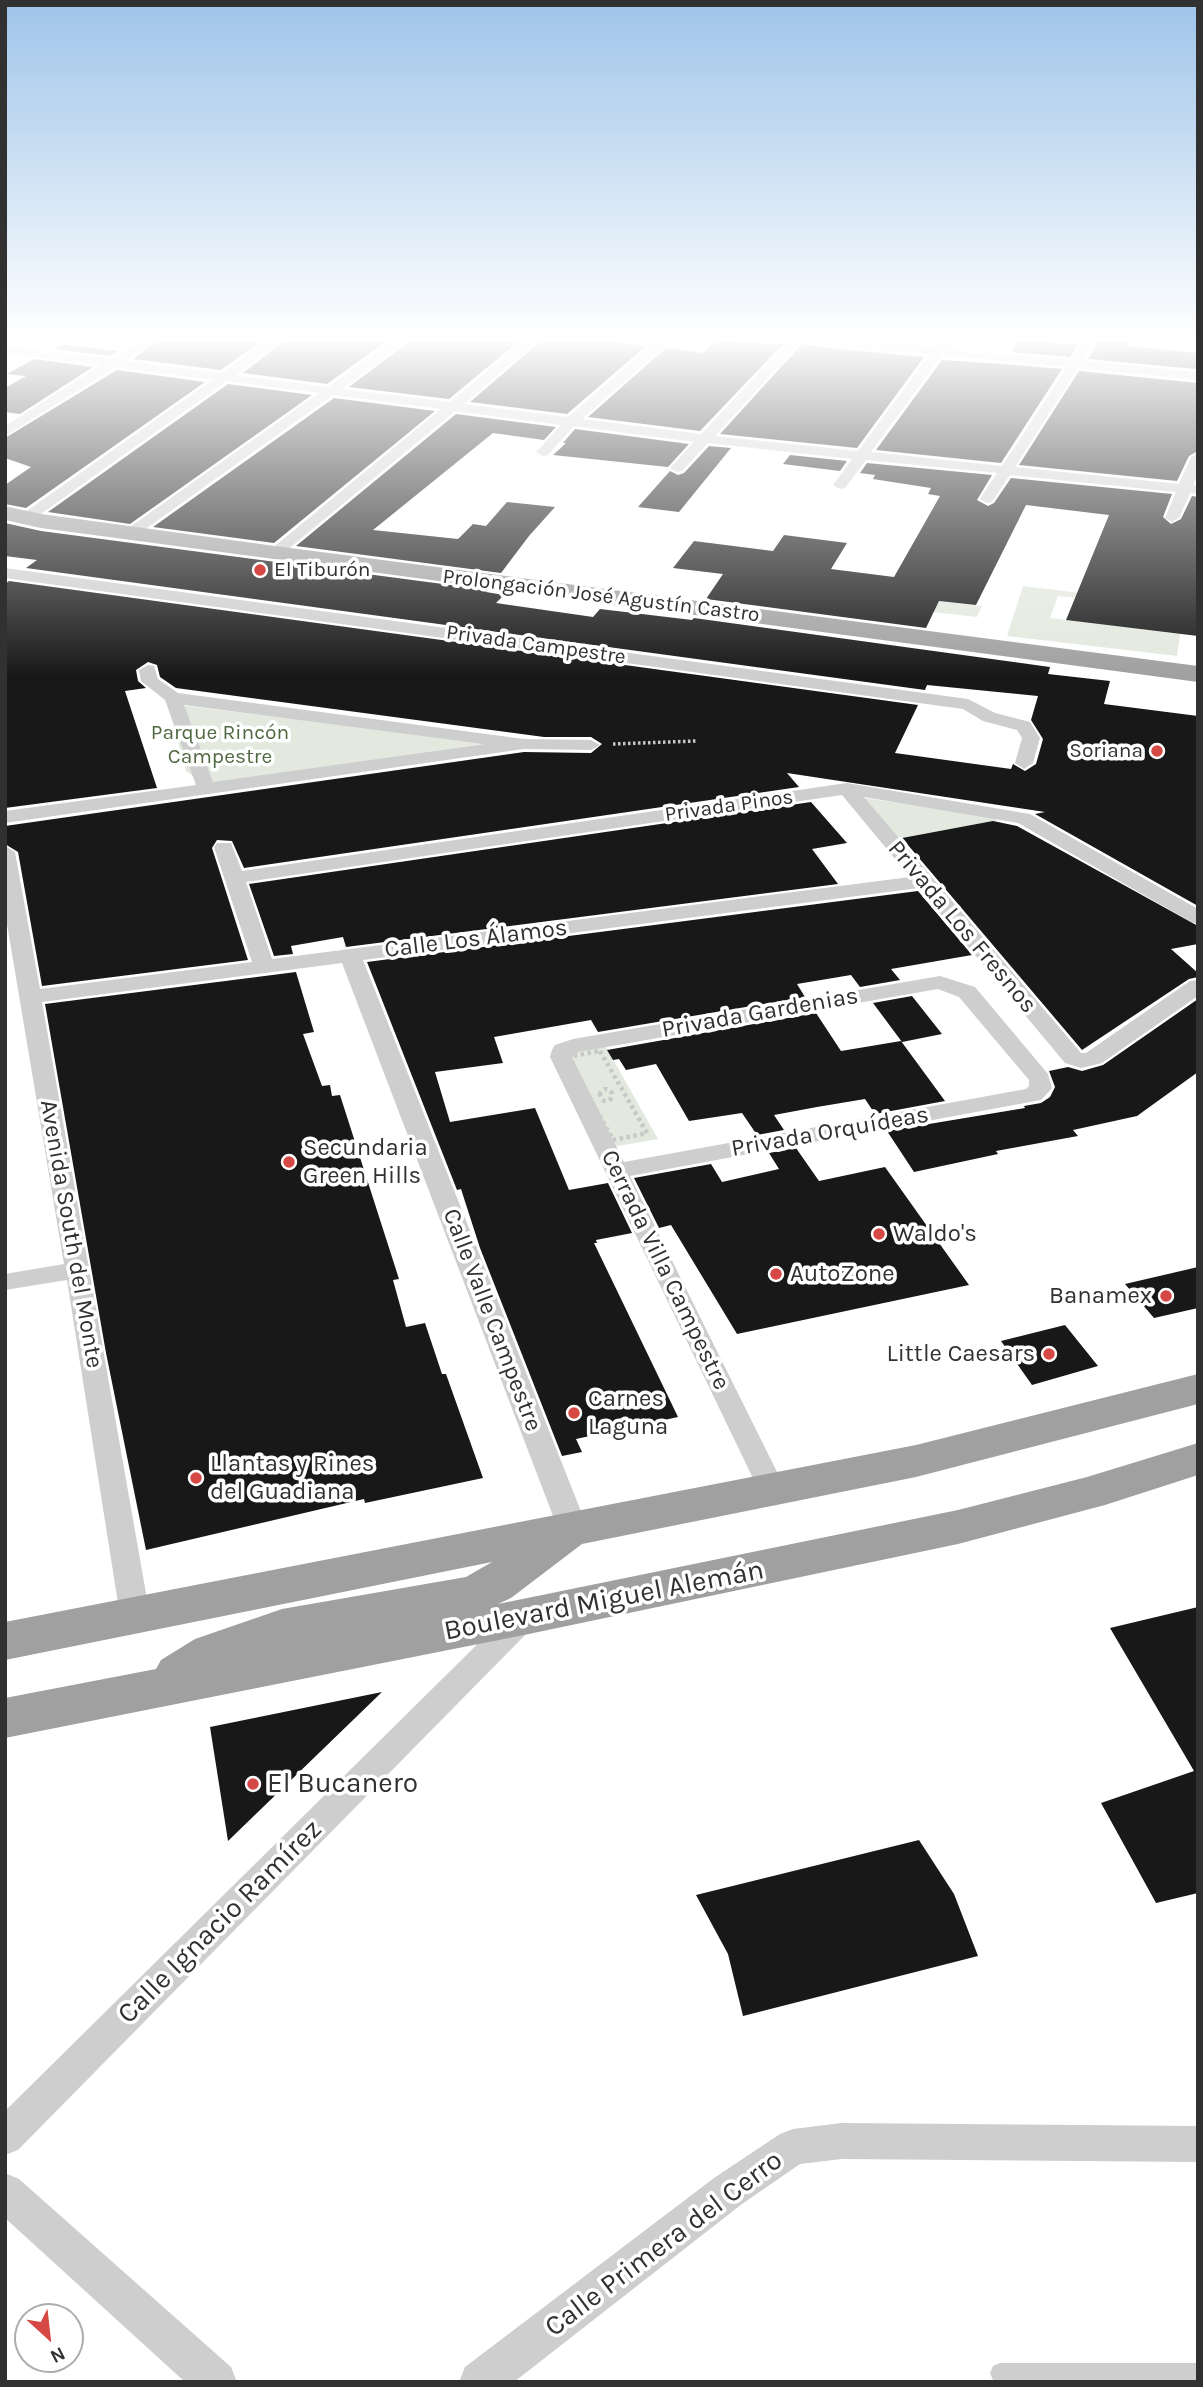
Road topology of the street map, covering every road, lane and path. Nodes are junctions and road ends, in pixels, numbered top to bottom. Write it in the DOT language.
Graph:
graph roads {
  1 [pos="110,452"];
  2 [pos="246,452"];
  3 [pos="397,452"];
  4 [pos="692,452"];
  5 [pos="828,452"];
  6 [pos="865,452"];
  7 [pos="1017,452"];
  8 [pos="862,456"];
  9 [pos="1198,457"];
  10 [pos="677,468"];
  11 [pos="1005,470"];
  12 [pos="840,485"];
  13 [pos="1191,489"];
  14 [pos="987,499"];
  15 [pos="15,515"];
  16 [pos="1172,519"];
  17 [pos="132,532"];
  18 [pos="275,553"];
  19 [pos="5,573"];
  20 [pos="148,670"];
  21 [pos="1198,674"];
  22 [pos="173,698"];
  23 [pos="696,741"];
  24 [pos="524,744"];
  25 [pos="591,745"];
  26 [pos="1024,763"];
  27 [pos="847,789"];
  28 [pos="207,790"];
  29 [pos="5,817"];
  30 [pos="224,848"];
  31 [pos="5,852"];
  32 [pos="235,878"];
  33 [pos="923,881"];
  34 [pos="1198,918"];
  35 [pos="350,955"];
  36 [pos="264,967"];
  37 [pos="1198,986"];
  38 [pos="29,997"];
  39 [pos="564,1050"];
  40 [pos="1041,1088"];
  41 [pos="623,1091"];
  42 [pos="613,1093"];
  43 [pos="616,1171"];
  44 [pos="78,1270"];
  45 [pos="5,1282"];
  46 [pos="1198,1390"];
  47 [pos="1198,1459"];
  48 [pos="772,1490"];
  49 [pos="573,1529"];
  50 [pos="135,1616"];
  51 [pos="524,1617"];
  52 [pos="5,1641"];
  53 [pos="156,1689"];
  54 [pos="5,1718"];
  55 [pos="5,2137"];
  56 [pos="1196,2152"];
  57 [pos="5,2192"];
  58 [pos="1000,2373"];
  59 [pos="1198,2373"];
  60 [pos="216,2382"];
  61 [pos="480,2382"];
  1 -- 15 [label="street"];
  2 -- 17 [label="street"];
  3 -- 18 [label="street"];
  4 -- 10 [label="street"];
  5 -- 8 [label="street"];
  6 -- 8 [label="street"];
  7 -- 11 [label="street"];
  8 -- 11 [label="street"];
  8 -- 12 [label="street"];
  9 -- 13 [label="street"];
  11 -- 13 [label="street"];
  11 -- 14 [label="street"];
  13 -- 16 [label="street"];
  15 -- 17 [label="highway, Prolongación José Agustín Castro"];
  17 -- 18 [label="highway, Prolongación José Agustín Castro"];
  18 -- 21 [label="highway, Prolongación José Agustín Castro"];
  19 -- 26 [label="street, Privada Campestre"];
  20 -- 22 [label="street"];
  22 -- 24 [label="street"];
  22 -- 28 [label="street"];
  23 -- 25 [label="path"];
  24 -- 25 [label="street"];
  24 -- 28 [label="street"];
  27 -- 32 [label="street, Privada Pinos"];
  27 -- 33 [label="street, Privada Los Fresnos"];
  27 -- 34 [label="street, Privada Pinos"];
  28 -- 29 [label="street"];
  30 -- 32 [label="street"];
  31 -- 38 [label="street, Avenida South del Monte"];
  32 -- 36 [label="street"];
  33 -- 35 [label="street, Calle Los Álamos"];
  33 -- 37 [label="street, Privada Los Fresnos"];
  35 -- 36 [label="street, Calle Los Álamos"];
  35 -- 49 [label="street, Calle Valle Campestre"];
  36 -- 38 [label="street, Calle Los Álamos"];
  38 -- 44 [label="street, Avenida South del Monte"];
  39 -- 40 [label="street, Privada Gardenias"];
  39 -- 43 [label="street, Cerrada Villa Campestre"];
  40 -- 43 [label="street, Privada Orquídeas"];
  41 -- 42 [label="path"];
  43 -- 48 [label="street, Cerrada Villa Campestre"];
  44 -- 45 [label="street"];
  44 -- 50 [label="street, Avenida South del Monte"];
  46 -- 48 [label="highway"];
  47 -- 51 [label="highway, Boulevard Miguel Alemán"];
  48 -- 49 [label="highway"];
  49 -- 50 [label="highway"];
  49 -- 53 [label="highway"];
  50 -- 52 [label="highway"];
  51 -- 53 [label="highway, Boulevard Miguel Alemán"];
  51 -- 55 [label="street, Calle Ignacio Ramírez"];
  53 -- 54 [label="highway, Boulevard Miguel Alemán"];
  56 -- 61 [label="street, Calle Primera del Cerro"];
  57 -- 60 [label="street"];
  58 -- 59 [label="lane"];
}
